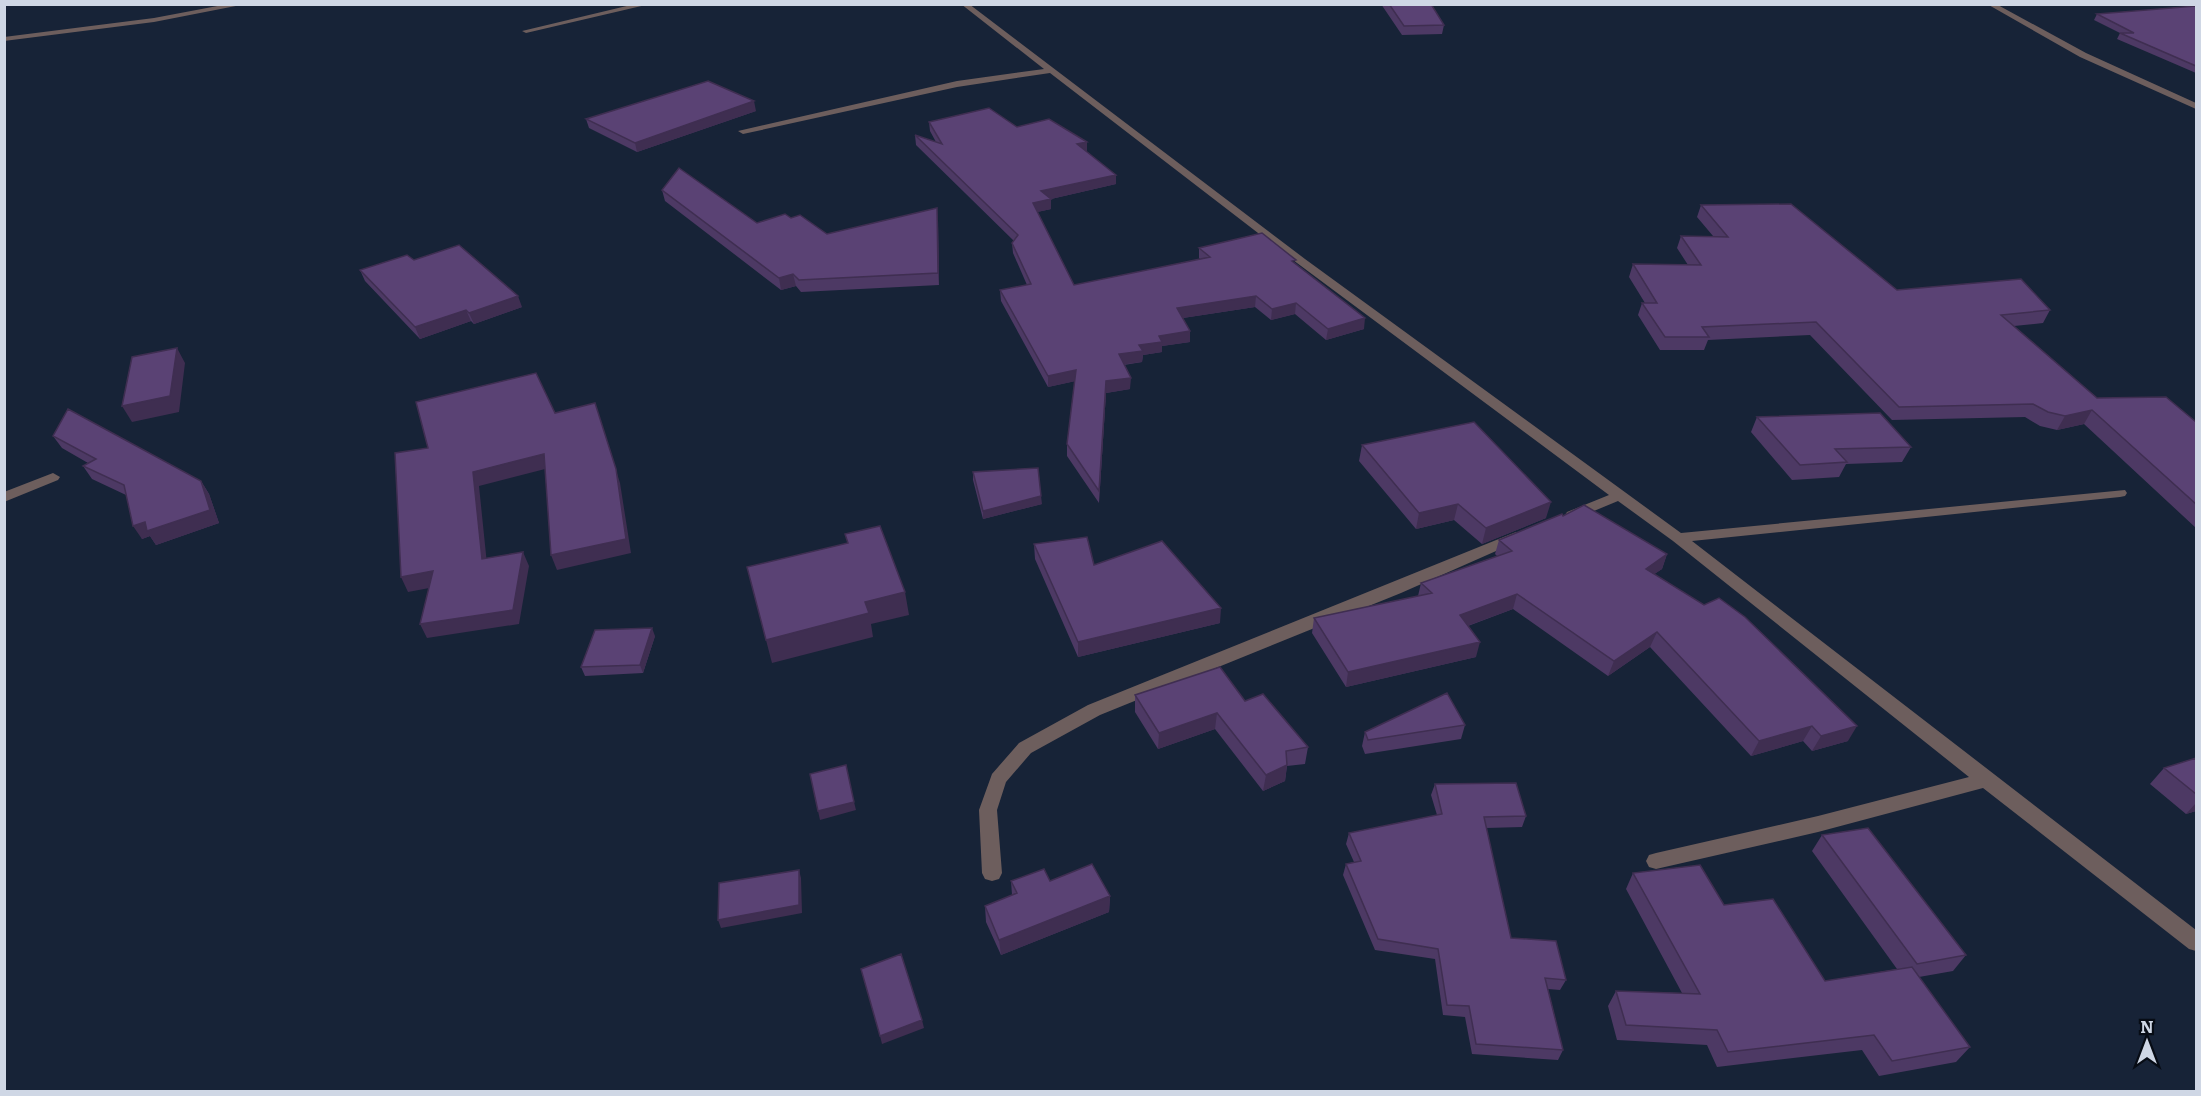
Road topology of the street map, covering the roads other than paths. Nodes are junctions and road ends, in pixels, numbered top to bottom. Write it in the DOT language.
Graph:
graph roads {
  1 [pos="243,4"];
  2 [pos="647,4"];
  3 [pos="964,4"];
  4 [pos="1989,4"];
  5 [pos="526,31"];
  6 [pos="4,39"];
  7 [pos="1050,71"];
  8 [pos="2196,106"];
  9 [pos="743,131"];
  10 [pos="53,477"];
  11 [pos="2120,493"];
  12 [pos="1621,495"];
  13 [pos="4,498"];
  14 [pos="1554,522"];
  15 [pos="1532,531"];
  16 [pos="1678,538"];
  17 [pos="1986,780"];
  18 [pos="1656,861"];
  19 [pos="992,873"];
  20 [pos="2196,942"];
  1 -- 6 [label="street"];
  2 -- 5 [label="street"];
  3 -- 7 [label="street"];
  4 -- 8 [label="street"];
  7 -- 9 [label="street"];
  7 -- 12 [label="street"];
  10 -- 13 [label="street"];
  11 -- 16 [label="street"];
  12 -- 14 [label="street"];
  12 -- 16 [label="street"];
  15 -- 19 [label="street"];
  16 -- 17 [label="street"];
  17 -- 18 [label="street"];
  17 -- 20 [label="street"];
}
